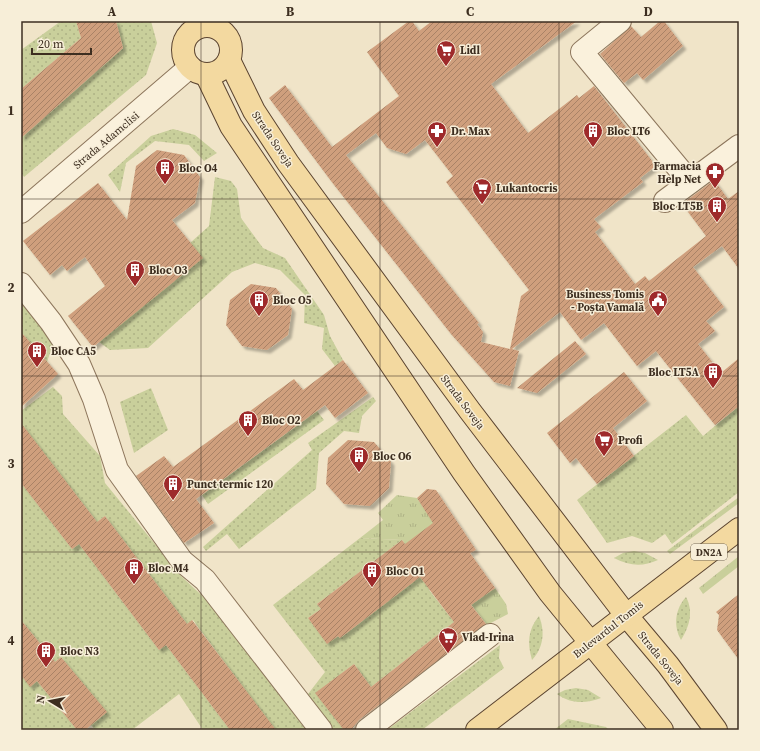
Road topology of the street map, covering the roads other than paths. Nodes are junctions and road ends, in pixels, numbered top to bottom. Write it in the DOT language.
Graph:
graph roads {
  1 [pos="620,21"];
  2 [pos="213,24"];
  3 [pos="185,29"];
  4 [pos="230,60"];
  5 [pos="198,71"];
  6 [pos="739,146"];
  7 [pos="690,182"];
  8 [pos="665,201"];
  9 [pos="24,204"];
  10 [pos="21,284"];
  11 [pos="739,529"];
  12 [pos="626,615"];
  13 [pos="490,635"];
  14 [pos="591,642"];
  15 [pos="321,730"];
  16 [pos="367,730"];
  17 [pos="476,730"];
  18 [pos="662,730"];
  19 [pos="716,730"];
  1 -- 7 [label="street"];
  2 -- 3 [label="main road"];
  2 -- 4 [label="main road"];
  3 -- 5 [label="main road"];
  4 -- 5 [label="main road"];
  4 -- 12 [label="main road, Strada Soveja"];
  5 -- 9 [label="street, Strada Adamclisi"];
  5 -- 14 [label="main road"];
  6 -- 7 [label="street"];
  7 -- 8 [label="street"];
  10 -- 15 [label="street"];
  11 -- 12 [label="main road, Bulevardul Tomis / DN2A"];
  12 -- 14 [label="main road, Bulevardul Tomis / DN2A"];
  12 -- 19 [label="main road, Strada Soveja"];
  13 -- 16 [label="street"];
  14 -- 17 [label="main road, Bulevardul Tomis / DN2A"];
  14 -- 18 [label="main road"];
}
